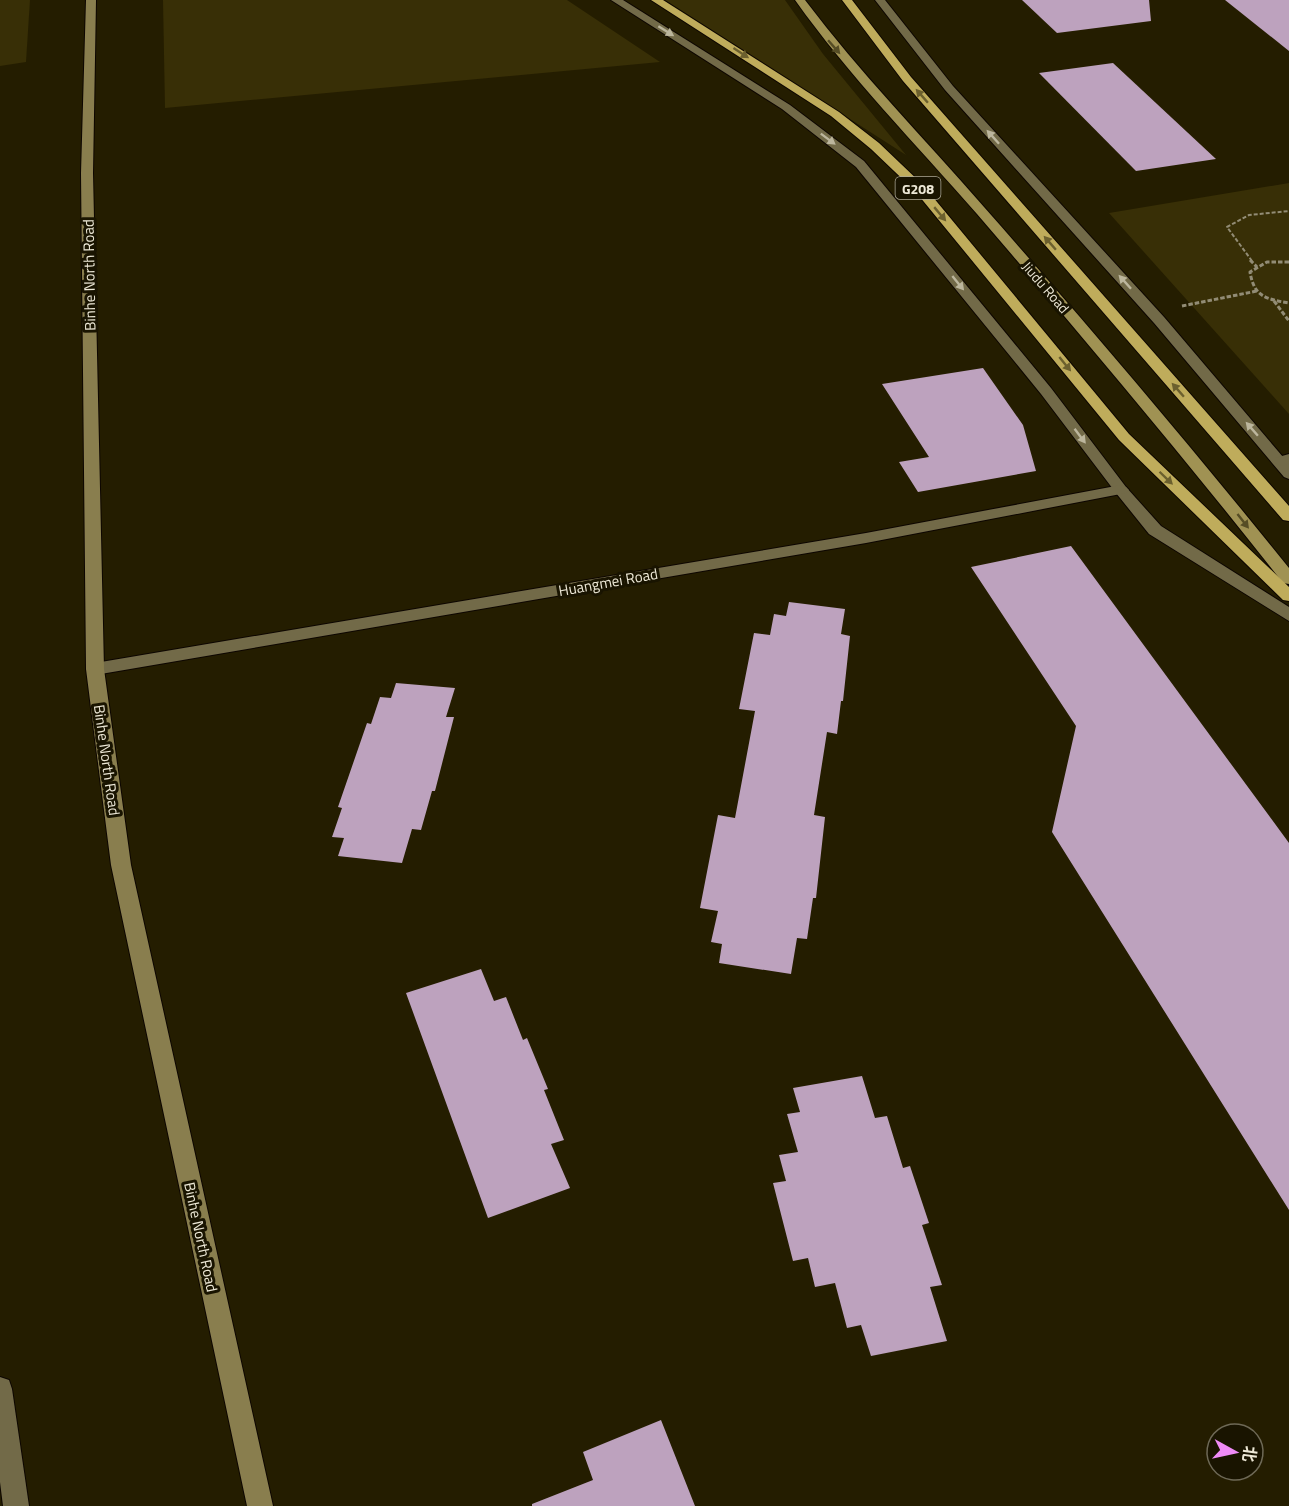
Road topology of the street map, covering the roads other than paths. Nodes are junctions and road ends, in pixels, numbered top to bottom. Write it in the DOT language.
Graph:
graph roads {
  1 [pos="91,0"];
  2 [pos="616,0"];
  3 [pos="656,0"];
  4 [pos="800,0"];
  5 [pos="847,0"];
  6 [pos="880,0"];
  7 [pos="1284,460"];
  8 [pos="1289,474"];
  9 [pos="1121,490"];
  10 [pos="1289,516"];
  11 [pos="1289,579"];
  12 [pos="1289,596"];
  13 [pos="1289,615"];
  14 [pos="94,669"];
  15 [pos="0,1389"];
  16 [pos="15,1506"];
  17 [pos="260,1506"];
  1 -- 14 [label="main road, Binhe North Road"];
  2 -- 9 [label="street, one-way"];
  3 -- 12 [label="highway, G208, one-way"];
  4 -- 11 [label="main road, Jiudu Road, one-way"];
  10 -- 5 [label="highway, one-way"];
  7 -- 6 [label="street, one-way"];
  7 -- 8 [label="street"];
  9 -- 13 [label="street"];
  9 -- 14 [label="street, Huangmei Road"];
  14 -- 17 [label="main road, Binhe North Road"];
  15 -- 16 [label="street"];
}
